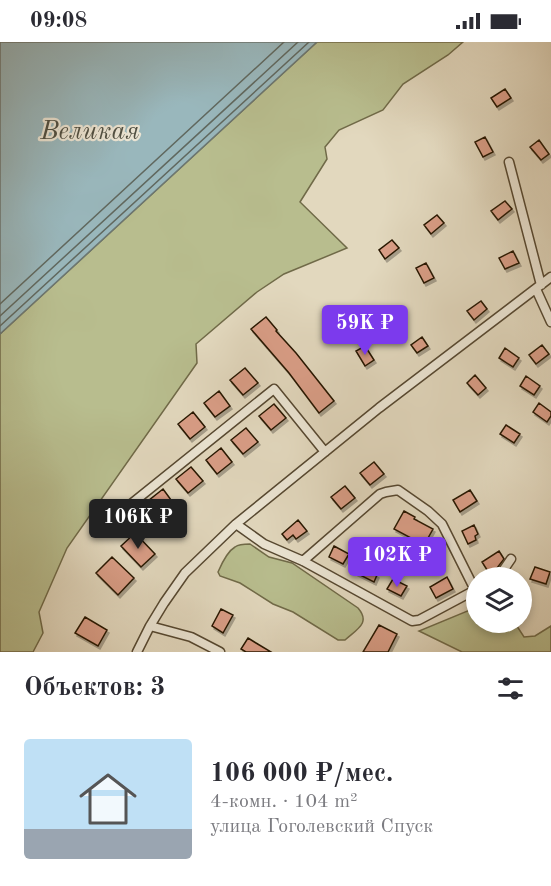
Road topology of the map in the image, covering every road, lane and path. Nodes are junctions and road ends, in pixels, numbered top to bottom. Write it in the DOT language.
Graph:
graph roads {
  1 [pos="509,162"];
  2 [pos="551,277"];
  3 [pos="538,287"];
  4 [pos="551,322"];
  5 [pos="325,452"];
  6 [pos="131,504"];
  7 [pos="236,524"];
  8 [pos="511,559"];
  9 [pos="303,561"];
  10 [pos="506,567"];
  11 [pos="466,570"];
  12 [pos="466,595"];
  13 [pos="150,626"];
  14 [pos="137,652"];
  15 [pos="220,652"];
  1 -- 3 [label="street"];
  2 -- 3 [label="street"];
  3 -- 4 [label="street"];
  3 -- 5 [label="street"];
  5 -- 6 [label="street"];
  5 -- 7 [label="street"];
  7 -- 9 [label="street"];
  7 -- 13 [label="street"];
  8 -- 10 [label="street"];
  9 -- 11 [label="street"];
  9 -- 12 [label="street"];
  13 -- 14 [label="street"];
  13 -- 15 [label="street"];
}
